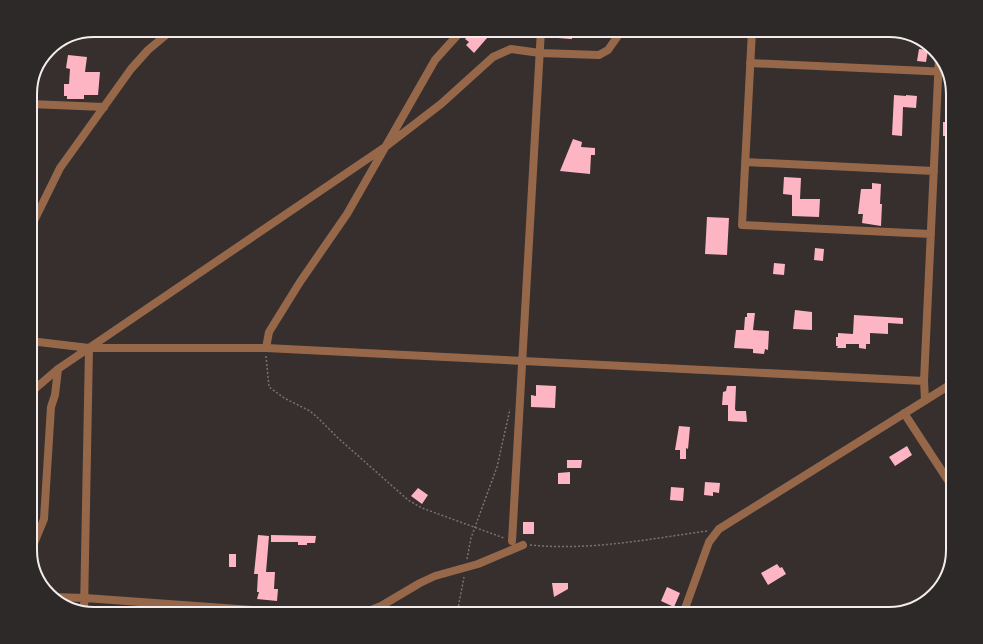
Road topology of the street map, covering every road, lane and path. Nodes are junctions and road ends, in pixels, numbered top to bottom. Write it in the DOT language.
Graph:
graph roads {
  1 [pos="164,37"];
  2 [pos="456,37"];
  3 [pos="541,37"];
  4 [pos="617,37"];
  5 [pos="752,37"];
  6 [pos="540,53"];
  7 [pos="750,63"];
  8 [pos="939,67"];
  9 [pos="939,72"];
  10 [pos="37,104"];
  11 [pos="104,107"];
  12 [pos="385,146"];
  13 [pos="745,162"];
  14 [pos="934,171"];
  15 [pos="39,211"];
  16 [pos="37,215"];
  17 [pos="931,234"];
  18 [pos="37,343"];
  19 [pos="89,348"];
  20 [pos="266,348"];
  21 [pos="522,361"];
  22 [pos="58,369"];
  23 [pos="924,381"];
  24 [pos="37,387"];
  25 [pos="946,387"];
  26 [pos="925,400"];
  27 [pos="511,406"];
  28 [pos="904,413"];
  29 [pos="946,477"];
  30 [pos="475,527"];
  31 [pos="719,529"];
  32 [pos="37,536"];
  33 [pos="512,541"];
  34 [pos="523,545"];
  35 [pos="466,568"];
  36 [pos="63,597"];
  37 [pos="85,598"];
  38 [pos="84,606"];
  39 [pos="170,607"];
  40 [pos="378,607"];
  41 [pos="458,607"];
  42 [pos="686,607"];
  1 -- 11 [label="street"];
  2 -- 12 [label="street"];
  3 -- 6 [label="street"];
  4 -- 6 [label="street"];
  5 -- 7 [label="street"];
  6 -- 12 [label="street"];
  6 -- 21 [label="street"];
  7 -- 9 [label="street"];
  7 -- 13 [label="street"];
  8 -- 9 [label="street"];
  9 -- 14 [label="street"];
  10 -- 11 [label="street"];
  11 -- 15 [label="street"];
  12 -- 19 [label="street"];
  12 -- 20 [label="street"];
  13 -- 14 [label="street"];
  13 -- 17 [label="street"];
  14 -- 17 [label="street"];
  15 -- 16 [label="street"];
  17 -- 23 [label="street"];
  18 -- 19 [label="street"];
  19 -- 20 [label="street"];
  19 -- 22 [label="street"];
  19 -- 37 [label="street"];
  20 -- 21 [label="street"];
  20 -- 30 [label="path"];
  21 -- 23 [label="street"];
  21 -- 33 [label="street"];
  22 -- 24 [label="street"];
  22 -- 32 [label="street"];
  23 -- 26 [label="street"];
  25 -- 26 [label="street"];
  26 -- 28 [label="street"];
  27 -- 30 [label="path"];
  28 -- 29 [label="street"];
  28 -- 31 [label="street"];
  30 -- 33 [label="path"];
  30 -- 35 [label="path"];
  31 -- 34 [label="path"];
  31 -- 42 [label="street"];
  34 -- 35 [label="street"];
  35 -- 40 [label="street"];
  35 -- 41 [label="path"];
  36 -- 37 [label="street"];
  37 -- 38 [label="street"];
  37 -- 39 [label="street"];
}
